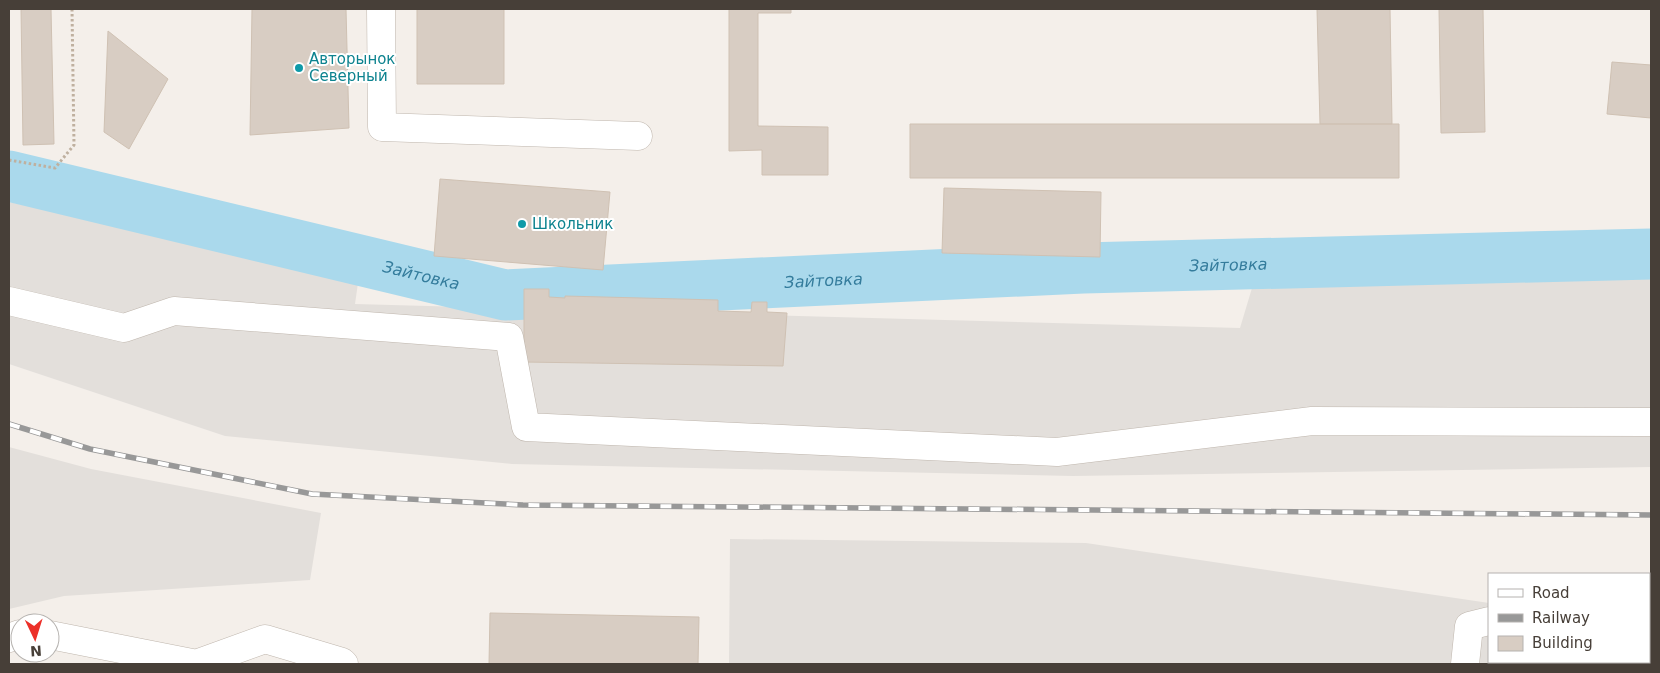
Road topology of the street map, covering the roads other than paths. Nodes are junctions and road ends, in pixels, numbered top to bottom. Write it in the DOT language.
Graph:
graph roads {
  1 [pos="381,9"];
  2 [pos="638,136"];
  3 [pos="9,301"];
  4 [pos="1651,422"];
  5 [pos="1488,621"];
  6 [pos="60,638"];
  7 [pos="197,664"];
  8 [pos="344,664"];
  9 [pos="1465,664"];
  1 -- 2 [label="street"];
  3 -- 4 [label="street"];
  5 -- 9 [label="street"];
  6 -- 7 [label="street"];
  7 -- 8 [label="street"];
}
